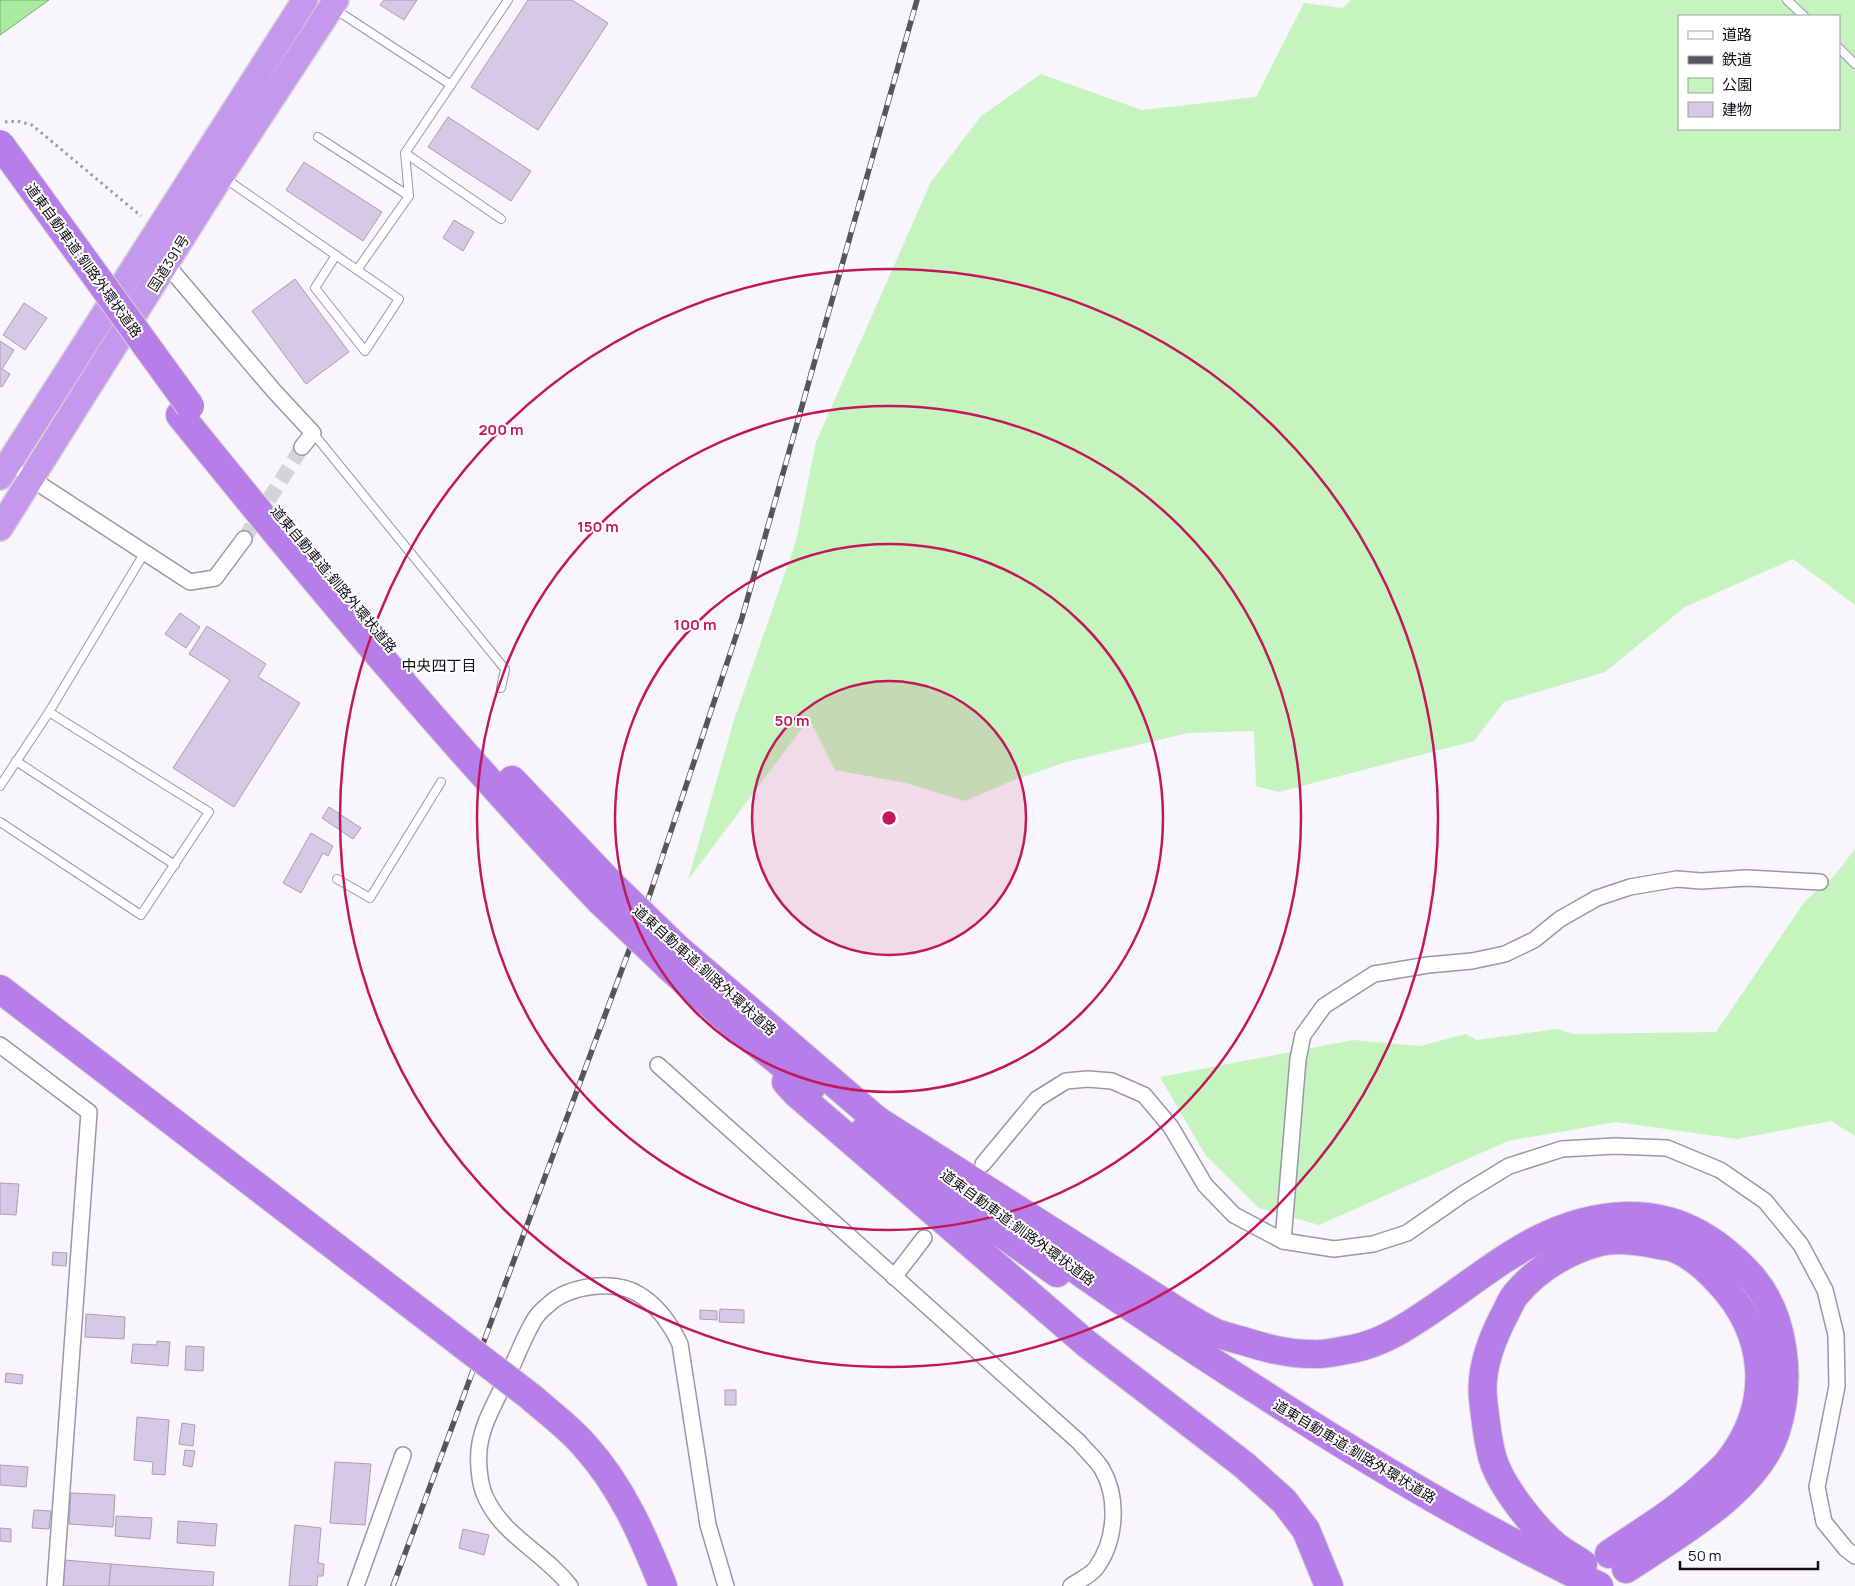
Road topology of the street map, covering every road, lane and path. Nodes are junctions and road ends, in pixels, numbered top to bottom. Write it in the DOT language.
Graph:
graph roads {
  1 [pos="305,0"];
  2 [pos="508,0"];
  3 [pos="1787,0"];
  4 [pos="334,4"];
  5 [pos="1803,15"];
  6 [pos="1840,49"];
  7 [pos="1855,64"];
  8 [pos="451,85"];
  9 [pos="0,123"];
  10 [pos="318,137"];
  11 [pos="0,144"];
  12 [pos="405,154"];
  13 [pos="0,168"];
  14 [pos="211,169"];
  15 [pos="409,196"];
  16 [pos="141,216"];
  17 [pos="501,219"];
  18 [pos="336,255"];
  19 [pos="167,265"];
  20 [pos="357,270"];
  21 [pos="185,410"];
  22 [pos="313,433"];
  23 [pos="302,447"];
  24 [pos="4,470"];
  25 [pos="30,478"];
  26 [pos="0,528"];
  27 [pos="244,539"];
  28 [pos="144,552"];
  29 [pos="501,688"];
  30 [pos="49,712"];
  31 [pos="16,761"];
  32 [pos="441,782"];
  33 [pos="0,786"];
  34 [pos="0,822"];
  35 [pos="174,865"];
  36 [pos="337,879"];
  37 [pos="1820,882"];
  38 [pos="672,956"];
  39 [pos="0,989"];
  40 [pos="0,1002"];
  41 [pos="728,1021"];
  42 [pos="0,1045"];
  43 [pos="658,1065"];
  44 [pos="869,1114"];
  45 [pos="984,1164"];
  46 [pos="924,1238"];
  47 [pos="1283,1241"];
  48 [pos="894,1277"];
  49 [pos="464,1354"];
  50 [pos="527,1402"];
  51 [pos="403,1455"];
  52 [pos="1855,1556"];
  53 [pos="1617,1570"];
  54 [pos="1593,1584"];
  55 [pos="54,1586"];
  56 [pos="356,1586"];
  57 [pos="570,1586"];
  58 [pos="650,1586"];
  59 [pos="663,1586"];
  60 [pos="726,1586"];
  61 [pos="1071,1586"];
  62 [pos="1329,1586"];
  63 [pos="1557,1586"];
  1 -- 14 [label="highway, 国道391号"];
  2 -- 8 [label="lane"];
  3 -- 5 [label="lane"];
  4 -- 8 [label="lane"];
  4 -- 14 [label="highway, 国道391号"];
  6 -- 7 [label="lane"];
  8 -- 12 [label="lane"];
  9 -- 16 [label="path"];
  10 -- 15 [label="lane"];
  11 -- 21 [label="highway, 道東自動車道;釧路外環状道路, bridge"];
  12 -- 15 [label="lane"];
  12 -- 17 [label="lane"];
  13 -- 21 [label="highway, 道東自動車道;釧路外環状道路"];
  14 -- 18 [label="lane"];
  14 -- 19 [label="highway, 国道391号"];
  14 -- 24 [label="highway, 国道391号"];
  15 -- 20 [label="lane"];
  18 -- 20 [label="lane"];
  18 -- 20 [label="lane"];
  19 -- 22 [label="street"];
  19 -- 25 [label="highway, 国道391号"];
  21 -- 38 [label="highway, 道東自動車道;釧路外環状道路, bridge"];
  22 -- 23 [label="street"];
  22 -- 29 [label="lane"];
  24 -- 25 [label="street"];
  25 -- 26 [label="highway, 国道391号"];
  25 -- 28 [label="street"];
  27 -- 28 [label="street"];
  28 -- 30 [label="lane"];
  30 -- 31 [label="lane"];
  30 -- 35 [label="lane"];
  31 -- 33 [label="lane"];
  31 -- 35 [label="lane"];
  32 -- 36 [label="lane"];
  34 -- 35 [label="lane"];
  37 -- 47 [label="street"];
  38 -- 41 [label="highway, 道東自動車道;釧路外環状道路"];
  38 -- 44 [label="highway, 道東自動車道;釧路外環状道路"];
  39 -- 49 [label="highway"];
  40 -- 49 [label="highway"];
  41 -- 62 [label="highway"];
  41 -- 63 [label="highway, 道東自動車道;釧路外環状道路"];
  42 -- 55 [label="street"];
  43 -- 48 [label="street"];
  44 -- 53 [label="highway"];
  44 -- 54 [label="highway, 道東自動車道;釧路外環状道路"];
  45 -- 47 [label="street"];
  46 -- 48 [label="street"];
  47 -- 52 [label="street"];
  48 -- 61 [label="street"];
  49 -- 50 [label="highway"];
  50 -- 58 [label="highway"];
  50 -- 59 [label="highway"];
  51 -- 56 [label="street"];
  53 -- 53 [label="highway"];
  57 -- 60 [label="street"];
}
